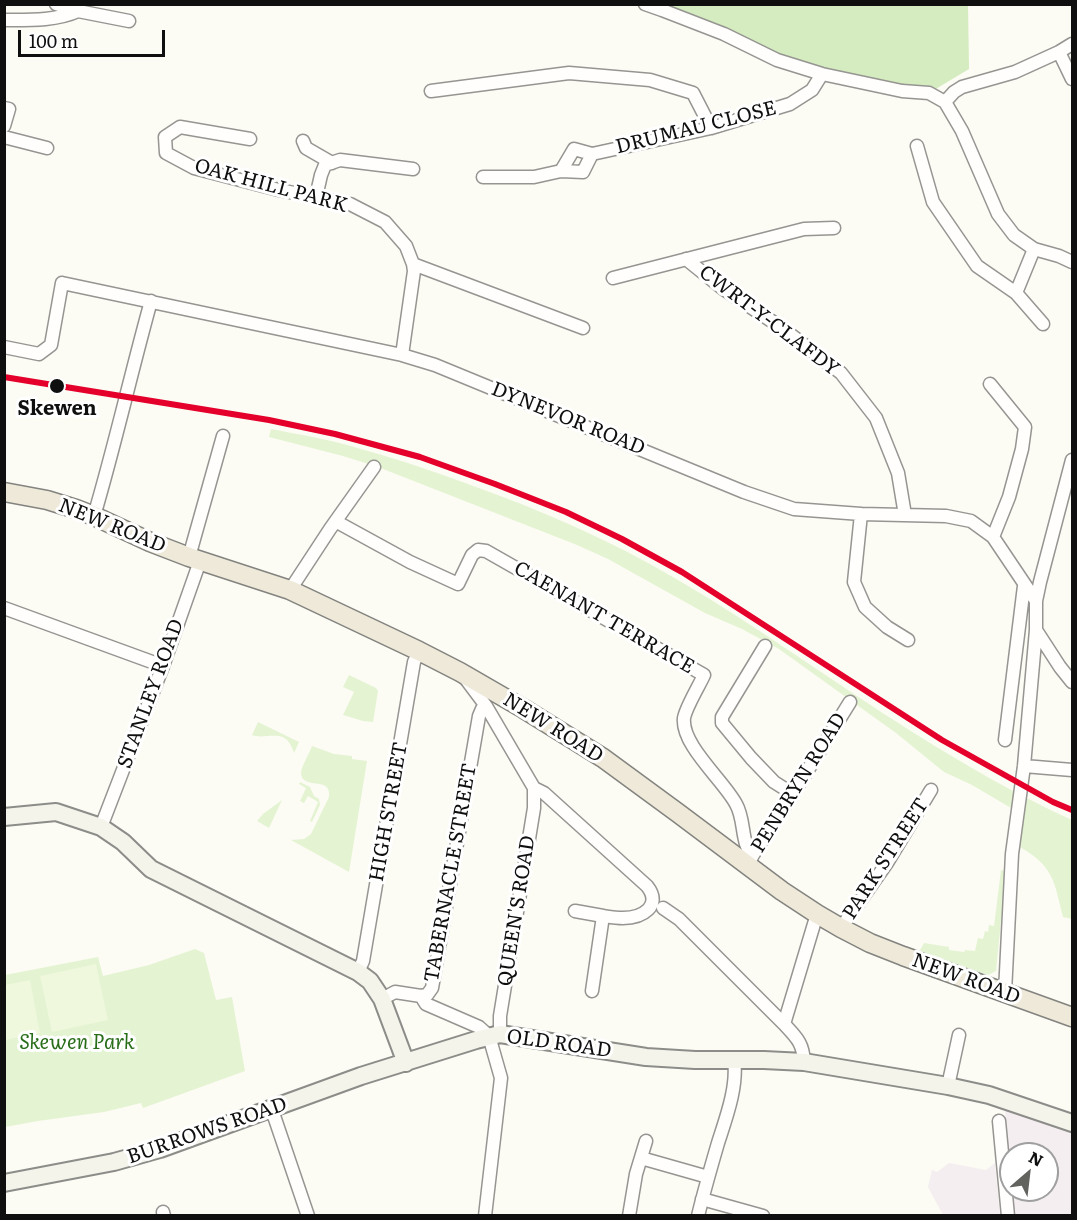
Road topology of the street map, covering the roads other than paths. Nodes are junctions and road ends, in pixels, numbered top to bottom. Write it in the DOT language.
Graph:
graph roads {
  1 [pos="56,4"];
  2 [pos="645,4"];
  3 [pos="78,11"];
  4 [pos="4,20"];
  5 [pos="129,21"];
  6 [pos="1072,44"];
  7 [pos="1059,52"];
  8 [pos="822,74"];
  9 [pos="1072,79"];
  10 [pos="431,92"];
  11 [pos="945,102"];
  12 [pos="7,108"];
  13 [pos="4,126"];
  14 [pos="711,128"];
  15 [pos="4,137"];
  16 [pos="250,139"];
  17 [pos="303,141"];
  18 [pos="917,146"];
  19 [pos="47,148"];
  20 [pos="592,154"];
  21 [pos="332,163"];
  22 [pos="413,169"];
  23 [pos="561,171"];
  24 [pos="483,177"];
  25 [pos="316,197"];
  26 [pos="834,228"];
  27 [pos="1034,249"];
  28 [pos="686,259"];
  29 [pos="1072,262"];
  30 [pos="413,267"];
  31 [pos="613,278"];
  32 [pos="1016,294"];
  33 [pos="151,301"];
  34 [pos="1043,324"];
  35 [pos="583,328"];
  36 [pos="4,347"];
  37 [pos="402,355"];
  38 [pos="990,384"];
  39 [pos="223,436"];
  40 [pos="1072,460"];
  41 [pos="374,467"];
  42 [pos="4,492"];
  43 [pos="861,514"];
  44 [pos="905,515"];
  45 [pos="94,516"];
  46 [pos="337,522"];
  47 [pos="993,537"];
  48 [pos="195,559"];
  49 [pos="1024,586"];
  50 [pos="290,590"];
  51 [pos="1036,601"];
  52 [pos="4,608"];
  53 [pos="1036,630"];
  54 [pos="909,640"];
  55 [pos="765,646"];
  56 [pos="419,651"];
  57 [pos="163,666"];
  58 [pos="460,672"];
  59 [pos="1072,682"];
  60 [pos="850,702"];
  61 [pos="486,706"];
  62 [pos="1005,740"];
  63 [pos="1024,766"];
  64 [pos="1072,770"];
  65 [pos="534,788"];
  66 [pos="931,790"];
  67 [pos="793,794"];
  68 [pos="4,817"];
  69 [pos="101,827"];
  70 [pos="749,861"];
  71 [pos="663,908"];
  72 [pos="575,911"];
  73 [pos="817,914"];
  74 [pos="603,916"];
  75 [pos="842,928"];
  76 [pos="358,972"];
  77 [pos="592,991"];
  78 [pos="1005,992"];
  79 [pos="421,996"];
  80 [pos="382,999"];
  81 [pos="1072,1017"];
  82 [pos="784,1024"];
  83 [pos="495,1035"];
  84 [pos="959,1035"];
  85 [pos="734,1060"];
  86 [pos="804,1062"];
  87 [pos="406,1063"];
  88 [pos="948,1086"];
  89 [pos="272,1110"];
  90 [pos="999,1121"];
  91 [pos="1072,1123"];
  92 [pos="646,1141"];
  93 [pos="641,1158"];
  94 [pos="708,1177"];
  95 [pos="4,1183"];
  96 [pos="702,1199"];
  97 [pos="308,1215"];
  98 [pos="485,1215"];
  99 [pos="629,1215"];
  100 [pos="698,1215"];
  101 [pos="763,1215"];
  102 [pos="1008,1215"];
  1 -- 3 [label="street"];
  2 -- 8 [label="street"];
  3 -- 4 [label="street"];
  3 -- 5 [label="street"];
  6 -- 7 [label="street"];
  7 -- 9 [label="street"];
  7 -- 11 [label="street"];
  8 -- 11 [label="street"];
  8 -- 14 [label="street, DRUMAU CLOSE"];
  10 -- 14 [label="street"];
  11 -- 27 [label="street"];
  12 -- 13 [label="street"];
  14 -- 20 [label="street, DRUMAU CLOSE"];
  15 -- 19 [label="street"];
  16 -- 25 [label="street, OAK HILL PARK"];
  17 -- 21 [label="street"];
  18 -- 32 [label="street"];
  20 -- 23 [label="street, DRUMAU CLOSE"];
  20 -- 23 [label="street, DRUMAU CLOSE"];
  21 -- 22 [label="street"];
  21 -- 25 [label="street"];
  23 -- 24 [label="street, DRUMAU CLOSE"];
  25 -- 30 [label="street, OAK HILL PARK"];
  26 -- 28 [label="street"];
  27 -- 29 [label="street"];
  27 -- 32 [label="street"];
  28 -- 31 [label="street"];
  28 -- 44 [label="street, CWRT-Y-CLAFDY"];
  30 -- 35 [label="street"];
  30 -- 37 [label="street"];
  32 -- 34 [label="street"];
  33 -- 36 [label="street, DYNEVOR ROAD"];
  33 -- 37 [label="street, DYNEVOR ROAD"];
  33 -- 45 [label="street"];
  37 -- 43 [label="street, DYNEVOR ROAD"];
  38 -- 47 [label="street"];
  39 -- 48 [label="street, STANLEY ROAD"];
  40 -- 51 [label="street"];
  41 -- 46 [label="street"];
  42 -- 45 [label="main road, NEW ROAD"];
  43 -- 44 [label="street, DYNEVOR ROAD"];
  43 -- 54 [label="street"];
  44 -- 47 [label="street, DYNEVOR ROAD"];
  45 -- 48 [label="main road, NEW ROAD"];
  46 -- 50 [label="street"];
  46 -- 70 [label="street, CAENANT TERRACE"];
  47 -- 49 [label="street, DYNEVOR ROAD"];
  48 -- 50 [label="main road, NEW ROAD"];
  48 -- 57 [label="street, STANLEY ROAD"];
  49 -- 51 [label="street, DYNEVOR ROAD"];
  49 -- 62 [label="street"];
  50 -- 56 [label="main road, NEW ROAD"];
  51 -- 53 [label="street"];
  52 -- 57 [label="street"];
  53 -- 59 [label="street"];
  53 -- 63 [label="street"];
  55 -- 67 [label="street"];
  56 -- 58 [label="main road, NEW ROAD"];
  56 -- 76 [label="street, HIGH STREET"];
  57 -- 69 [label="street, STANLEY ROAD"];
  58 -- 61 [label="street"];
  58 -- 70 [label="main road, NEW ROAD"];
  60 -- 67 [label="street, PENBRYN ROAD"];
  61 -- 65 [label="street"];
  61 -- 79 [label="street, TABERNACLE STREET"];
  63 -- 64 [label="street"];
  63 -- 78 [label="street"];
  65 -- 74 [label="street"];
  65 -- 83 [label="street, QUEEN'S ROAD"];
  66 -- 75 [label="street, PARK STREET"];
  67 -- 70 [label="street, PENBRYN ROAD"];
  68 -- 69 [label="main road"];
  69 -- 76 [label="main road"];
  70 -- 73 [label="main road, NEW ROAD"];
  71 -- 82 [label="street"];
  72 -- 74 [label="street"];
  73 -- 75 [label="main road, NEW ROAD"];
  73 -- 82 [label="street"];
  74 -- 77 [label="street"];
  75 -- 78 [label="main road, NEW ROAD"];
  76 -- 80 [label="main road"];
  78 -- 81 [label="main road, NEW ROAD"];
  79 -- 80 [label="street, TABERNACLE STREET"];
  79 -- 83 [label="street"];
  80 -- 87 [label="main road"];
  82 -- 86 [label="street"];
  83 -- 85 [label="main road, OLD ROAD"];
  83 -- 87 [label="main road, OLD ROAD"];
  83 -- 98 [label="street, QUEEN'S ROAD"];
  84 -- 88 [label="street"];
  85 -- 86 [label="main road, OLD ROAD"];
  85 -- 94 [label="street"];
  86 -- 88 [label="main road, OLD ROAD"];
  87 -- 89 [label="main road, BURROWS ROAD"];
  88 -- 91 [label="main road, OLD ROAD"];
  89 -- 95 [label="main road, BURROWS ROAD"];
  89 -- 97 [label="street"];
  90 -- 102 [label="street"];
  92 -- 93 [label="street"];
  93 -- 94 [label="street"];
  93 -- 99 [label="street"];
  94 -- 96 [label="street"];
  96 -- 100 [label="street"];
  96 -- 101 [label="street"];
}
